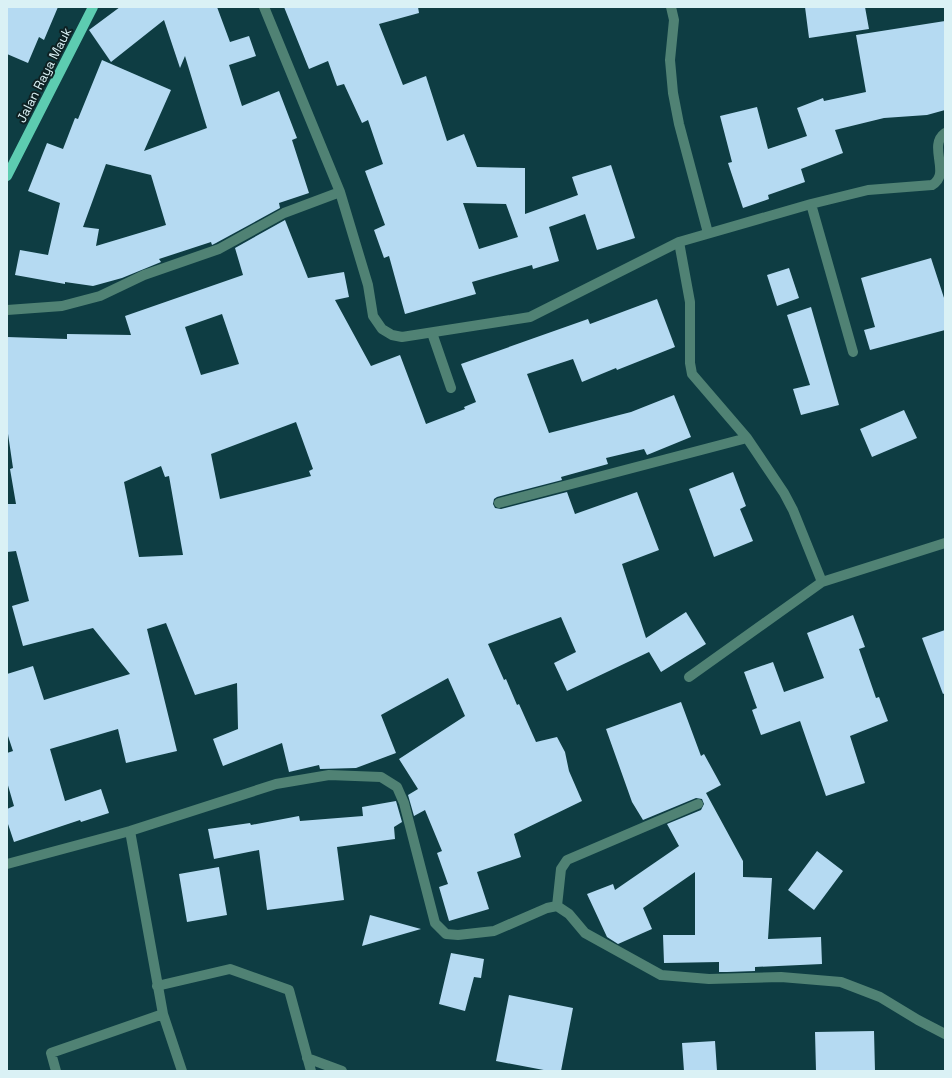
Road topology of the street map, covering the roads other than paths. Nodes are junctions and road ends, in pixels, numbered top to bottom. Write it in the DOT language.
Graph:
graph roads {
  1 [pos="93,7"];
  2 [pos="264,7"];
  3 [pos="671,7"];
  4 [pos="945,133"];
  5 [pos="7,176"];
  6 [pos="340,192"];
  7 [pos="810,204"];
  8 [pos="708,233"];
  9 [pos="679,242"];
  10 [pos="7,310"];
  11 [pos="432,333"];
  12 [pos="853,352"];
  13 [pos="451,388"];
  14 [pos="747,438"];
  15 [pos="499,503"];
  16 [pos="945,543"];
  17 [pos="822,582"];
  18 [pos="689,677"];
  19 [pos="698,804"];
  20 [pos="130,832"];
  21 [pos="7,864"];
  22 [pos="557,906"];
  23 [pos="157,986"];
  24 [pos="163,1014"];
  25 [pos="945,1034"];
  26 [pos="307,1058"];
  27 [pos="56,1071"];
  28 [pos="182,1071"];
  29 [pos="311,1071"];
  30 [pos="342,1071"];
  1 -- 5 [label="main road, Jalan Raya Mauk"];
  2 -- 6 [label="street"];
  3 -- 8 [label="street"];
  4 -- 7 [label="street"];
  6 -- 10 [label="street"];
  6 -- 11 [label="street"];
  7 -- 8 [label="street"];
  7 -- 12 [label="street"];
  8 -- 9 [label="street"];
  9 -- 11 [label="street"];
  9 -- 14 [label="street"];
  11 -- 13 [label="street"];
  14 -- 15 [label="street"];
  14 -- 17 [label="street"];
  16 -- 17 [label="street"];
  17 -- 18 [label="street"];
  19 -- 22 [label="street"];
  20 -- 21 [label="street"];
  20 -- 22 [label="street"];
  20 -- 23 [label="street"];
  22 -- 25 [label="street"];
  23 -- 24 [label="street"];
  23 -- 26 [label="street"];
  24 -- 27 [label="street"];
  24 -- 28 [label="street"];
  26 -- 29 [label="street"];
  26 -- 30 [label="street"];
}
